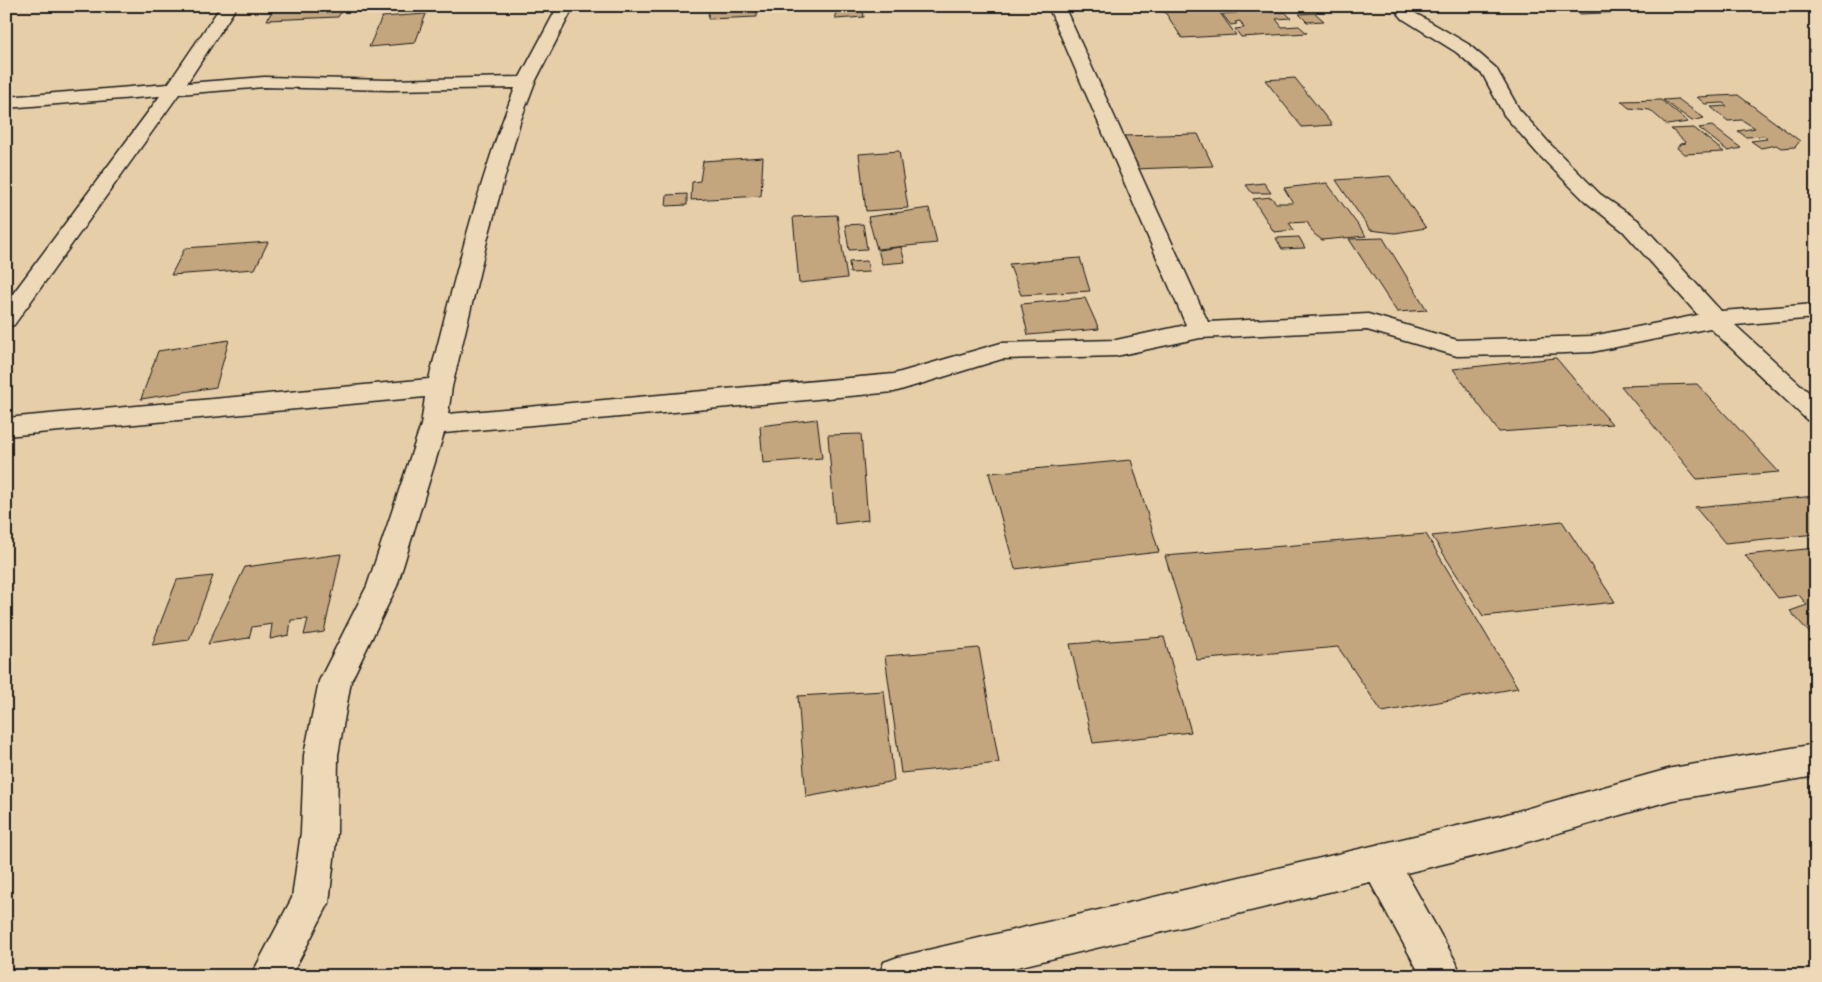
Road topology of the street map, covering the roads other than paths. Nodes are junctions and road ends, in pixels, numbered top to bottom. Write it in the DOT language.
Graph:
graph roads {
  1 [pos="229,6"];
  2 [pos="566,6"];
  3 [pos="1056,6"];
  4 [pos="1400,6"];
  5 [pos="1812,6"];
  6 [pos="1816,8"];
  7 [pos="526,82"];
  8 [pos="174,89"];
  9 [pos="6,103"];
  10 [pos="1816,311"];
  11 [pos="1715,319"];
  12 [pos="6,320"];
  13 [pos="1200,330"];
  14 [pos="440,387"];
  15 [pos="1816,414"];
  16 [pos="434,425"];
  17 [pos="6,428"];
  18 [pos="1816,760"];
  19 [pos="1379,861"];
  20 [pos="270,976"];
  21 [pos="898,976"];
  22 [pos="1442,976"];
  1 -- 8 [label="street"];
  2 -- 7 [label="street"];
  3 -- 13 [label="street"];
  4 -- 11 [label="street"];
  5 -- 6 [label="street"];
  7 -- 8 [label="street"];
  7 -- 14 [label="street"];
  8 -- 9 [label="street"];
  8 -- 12 [label="street"];
  10 -- 11 [label="street"];
  11 -- 13 [label="street"];
  11 -- 15 [label="street"];
  13 -- 16 [label="street"];
  14 -- 16 [label="street"];
  14 -- 17 [label="street"];
  16 -- 20 [label="street"];
  18 -- 19 [label="street"];
  19 -- 21 [label="street"];
  19 -- 22 [label="street"];
}
